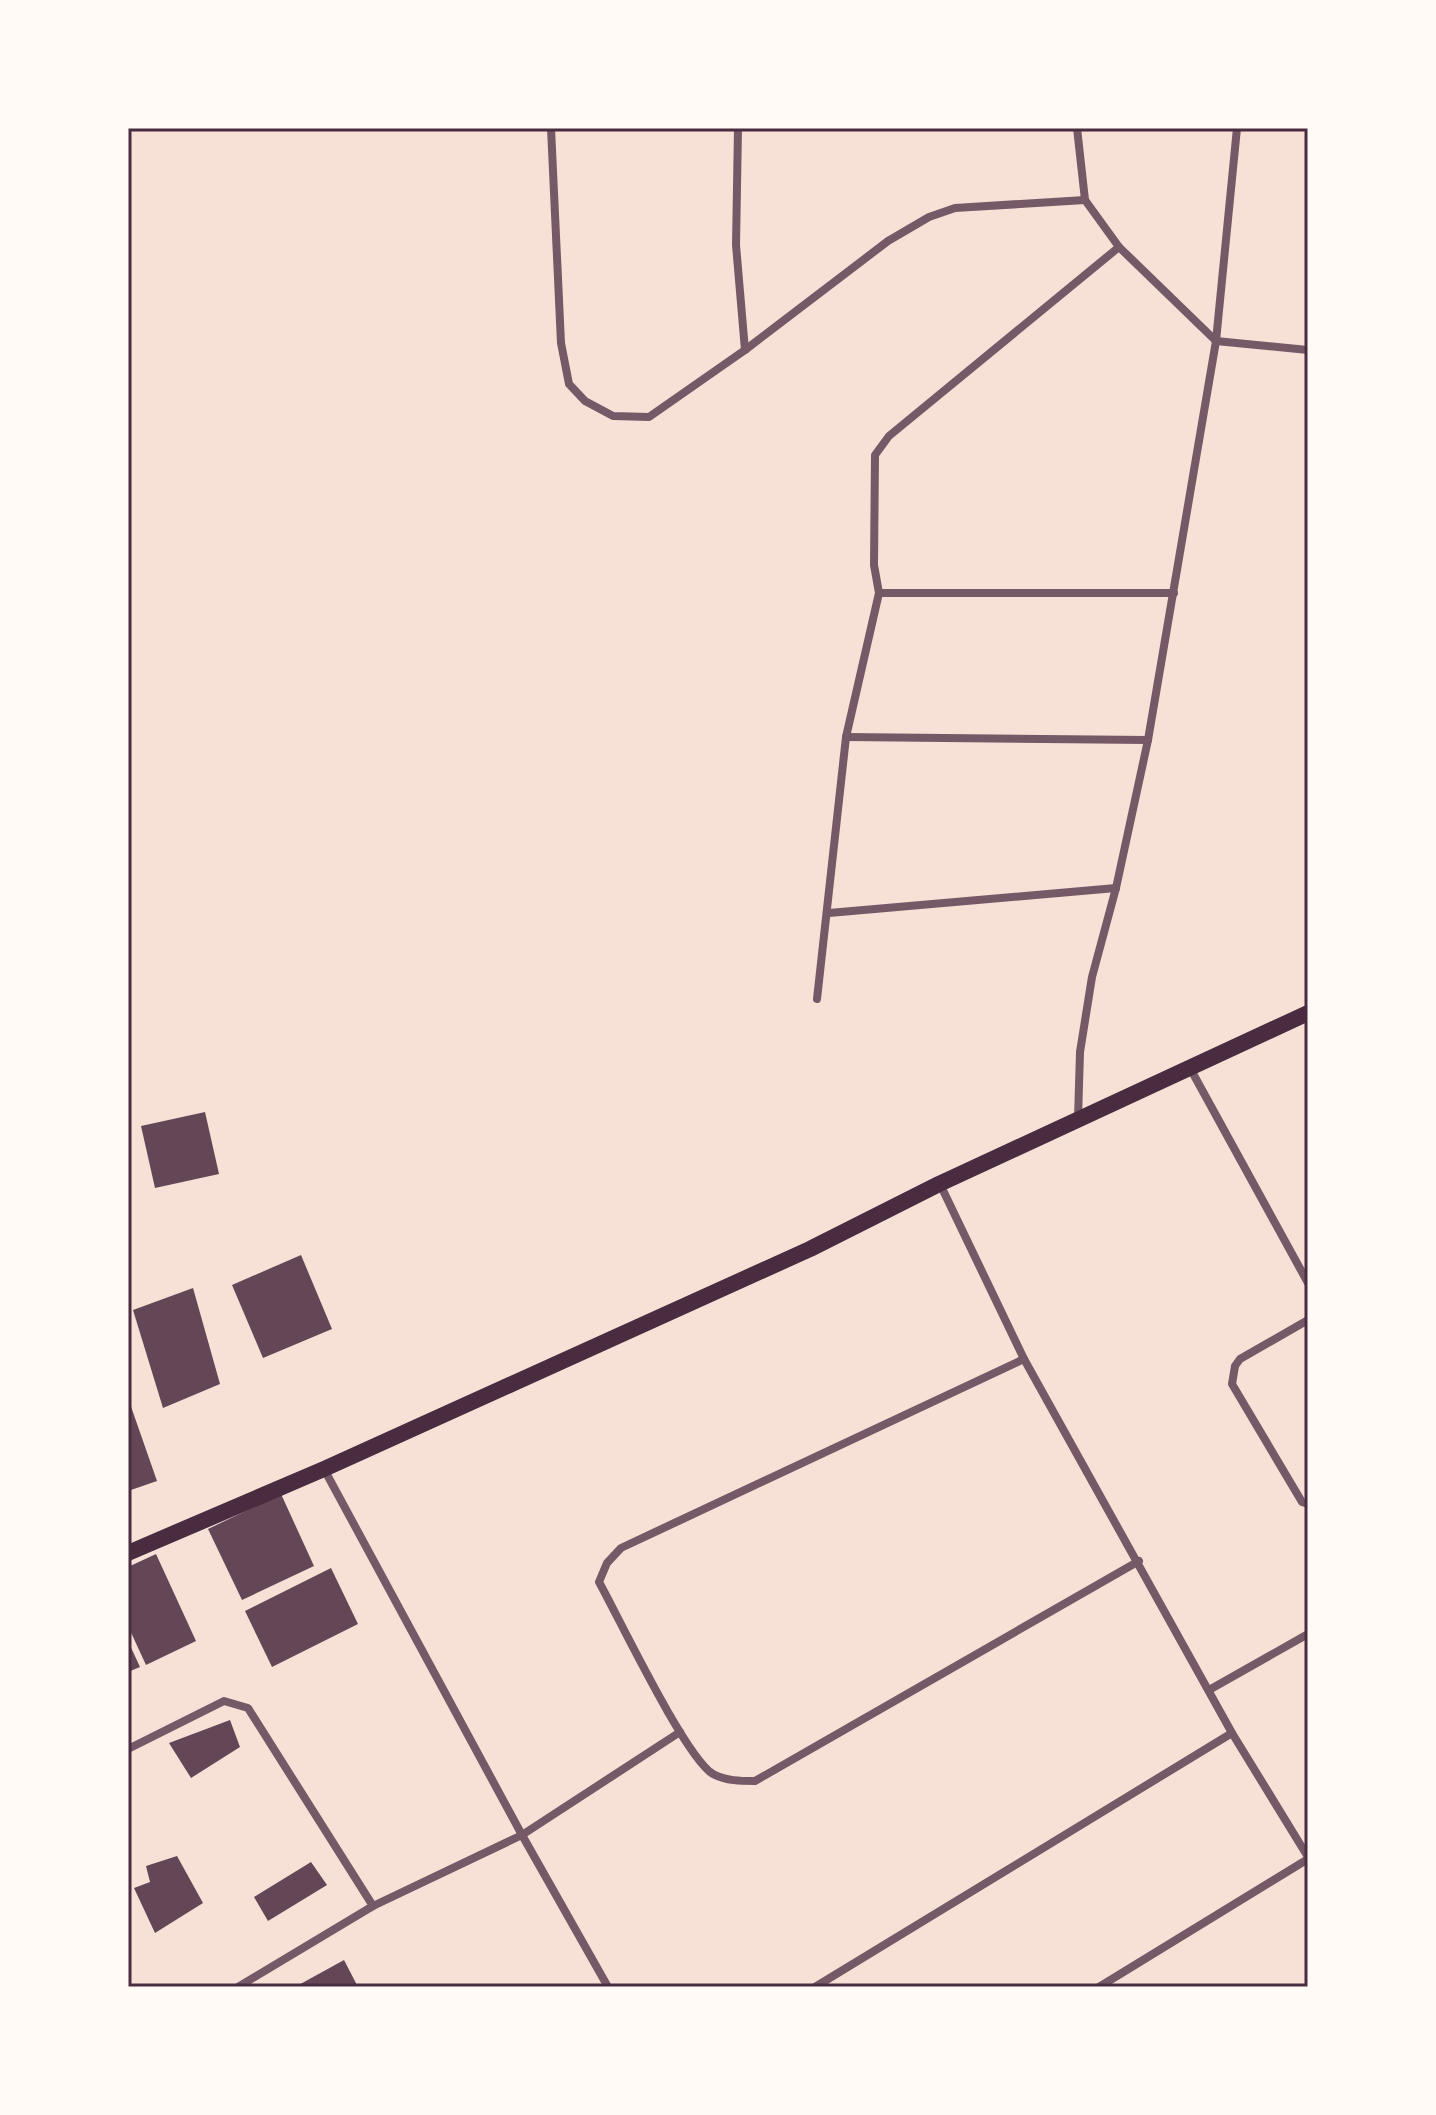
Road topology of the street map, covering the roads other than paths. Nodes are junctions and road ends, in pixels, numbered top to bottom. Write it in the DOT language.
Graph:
graph roads {
  1 [pos="551,128"];
  2 [pos="738,128"];
  3 [pos="1077,128"];
  4 [pos="1237,128"];
  5 [pos="1085,200"];
  6 [pos="1119,247"];
  7 [pos="1216,341"];
  8 [pos="745,350"];
  9 [pos="1308,350"];
  10 [pos="879,593"];
  11 [pos="1174,593"];
  12 [pos="846,737"];
  13 [pos="1148,740"];
  14 [pos="1116,888"];
  15 [pos="829,913"];
  16 [pos="817,999"];
  17 [pos="1308,1013"];
  18 [pos="1189,1067"];
  19 [pos="1078,1118"];
  20 [pos="939,1184"];
  21 [pos="1308,1283"];
  22 [pos="1308,1320"];
  23 [pos="1024,1359"];
  24 [pos="324,1469"];
  25 [pos="1308,1504"];
  26 [pos="128,1553"];
  27 [pos="1139,1561"];
  28 [pos="1308,1634"];
  29 [pos="1209,1690"];
  30 [pos="680,1732"];
  31 [pos="1232,1733"];
  32 [pos="128,1749"];
  33 [pos="522,1835"];
  34 [pos="1308,1858"];
  35 [pos="373,1906"];
  36 [pos="238,1987"];
  37 [pos="608,1987"];
  38 [pos="815,1987"];
  39 [pos="1099,1987"];
  1 -- 8 [label="street"];
  2 -- 8 [label="street"];
  3 -- 5 [label="street"];
  4 -- 7 [label="street"];
  5 -- 6 [label="street"];
  5 -- 8 [label="street"];
  6 -- 7 [label="street"];
  6 -- 10 [label="street"];
  7 -- 9 [label="street"];
  7 -- 11 [label="street"];
  10 -- 11 [label="street"];
  10 -- 12 [label="street"];
  11 -- 13 [label="street"];
  12 -- 13 [label="street"];
  12 -- 15 [label="street"];
  13 -- 14 [label="street"];
  14 -- 15 [label="street"];
  14 -- 19 [label="street"];
  15 -- 16 [label="street"];
  17 -- 18 [label="main road"];
  18 -- 19 [label="main road"];
  18 -- 21 [label="street"];
  19 -- 20 [label="main road"];
  20 -- 23 [label="street"];
  20 -- 24 [label="main road"];
  22 -- 25 [label="street"];
  23 -- 27 [label="street"];
  23 -- 30 [label="street"];
  24 -- 26 [label="main road"];
  24 -- 33 [label="street"];
  27 -- 29 [label="street"];
  27 -- 30 [label="street"];
  28 -- 29 [label="street"];
  29 -- 31 [label="street"];
  30 -- 33 [label="street"];
  31 -- 34 [label="street"];
  31 -- 38 [label="street"];
  32 -- 35 [label="street"];
  33 -- 35 [label="street"];
  33 -- 37 [label="street"];
  34 -- 39 [label="street"];
  35 -- 36 [label="street"];
}
